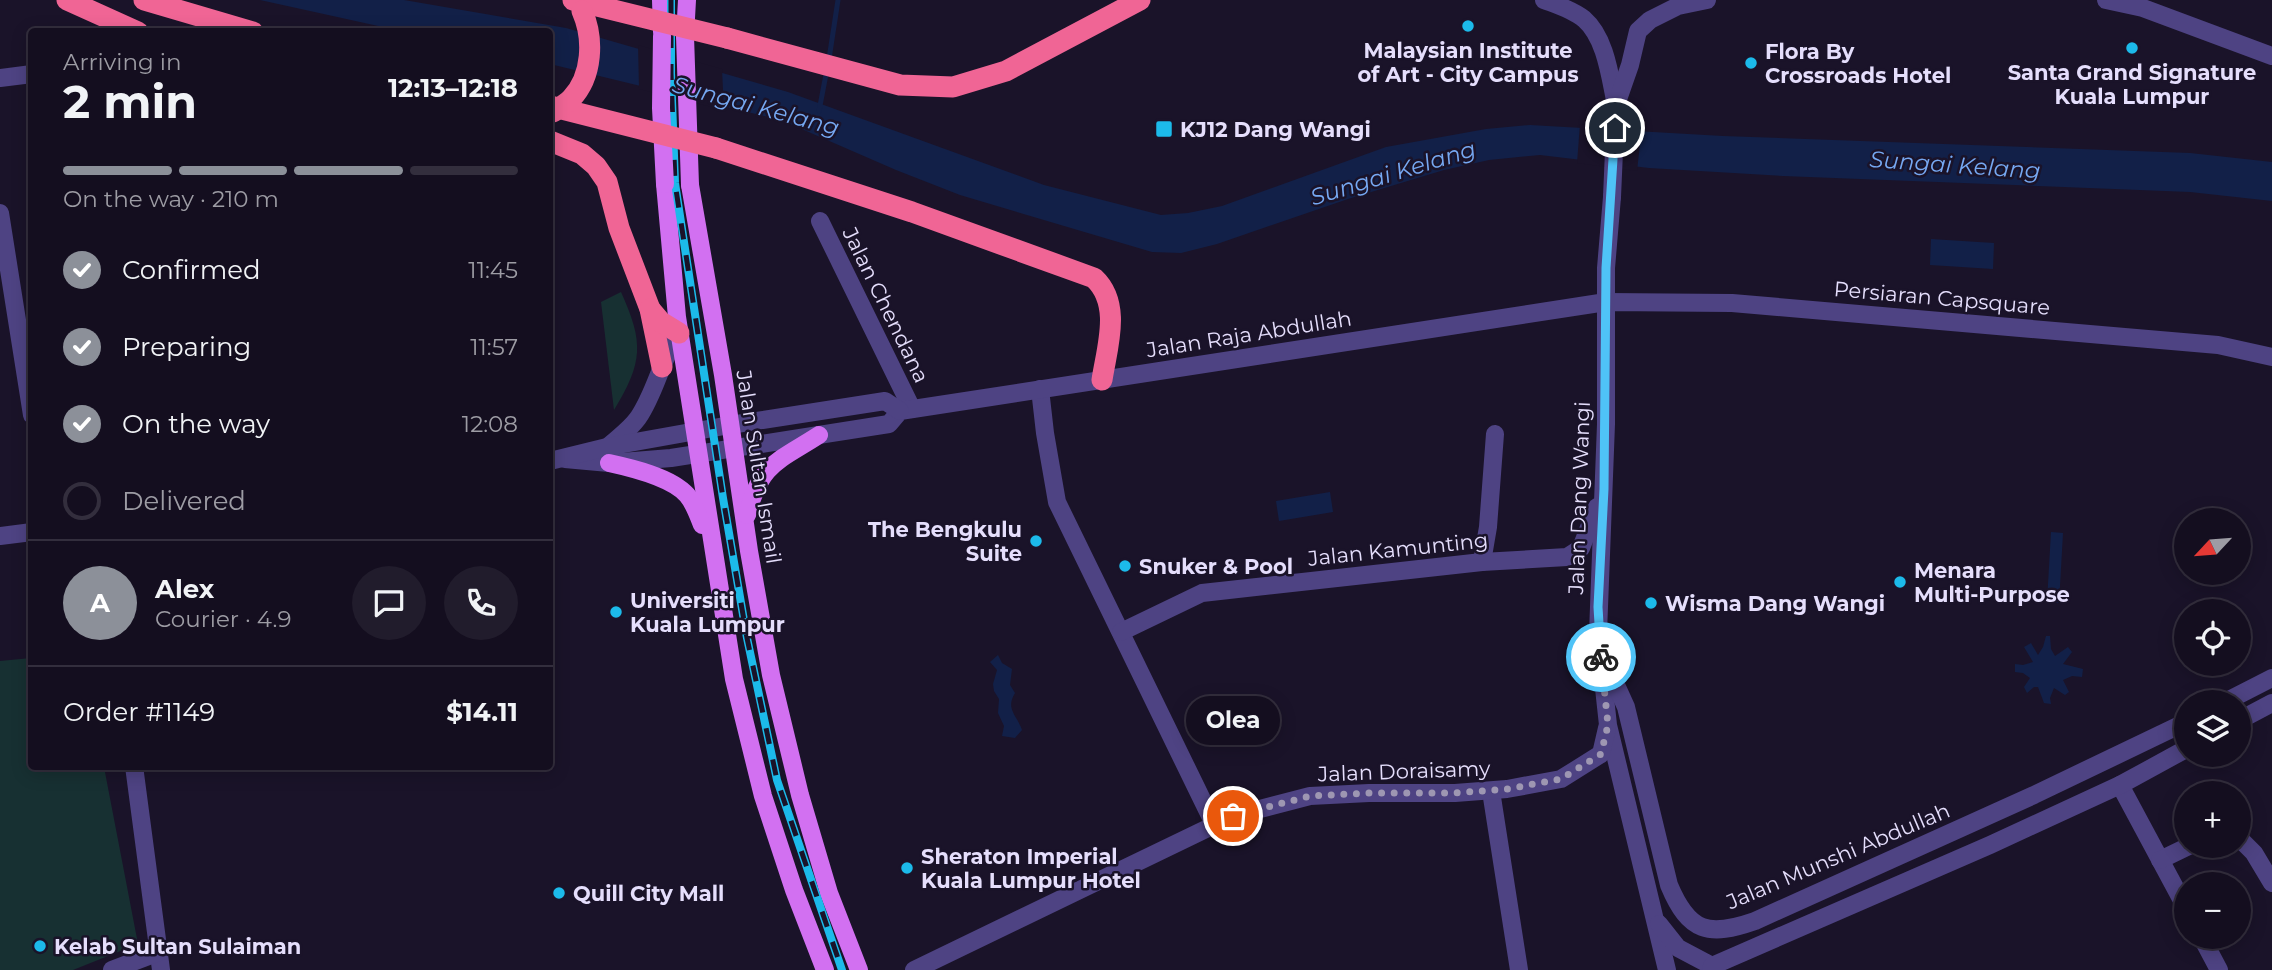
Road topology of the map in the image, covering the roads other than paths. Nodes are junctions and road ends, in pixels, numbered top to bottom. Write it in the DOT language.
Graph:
graph roads {
  1 [pos="67,0"];
  2 [pos="144,0"];
  3 [pos="661,0"];
  4 [pos="687,0"];
  5 [pos="1140,0"];
  6 [pos="1544,0"];
  7 [pos="1707,0"];
  8 [pos="2106,0"];
  9 [pos="577,4"];
  10 [pos="129,28"];
  11 [pos="239,28"];
  12 [pos="2272,56"];
  13 [pos="28,74"];
  14 [pos="0,78"];
  15 [pos="1616,105"];
  16 [pos="553,109"];
  17 [pos="553,110"];
  18 [pos="553,142"];
  19 [pos="0,213"];
  20 [pos="820,221"];
  21 [pos="1606,302"];
  22 [pos="650,309"];
  23 [pos="679,333"];
  24 [pos="2271,354"];
  25 [pos="662,367"];
  26 [pos="1102,380"];
  27 [pos="28,390"];
  28 [pos="1040,390"];
  29 [pos="906,410"];
  30 [pos="730,425"];
  31 [pos="694,432"];
  32 [pos="1495,434"];
  33 [pos="819,435"];
  34 [pos="733,447"];
  35 [pos="698,454"];
  36 [pos="608,455"];
  37 [pos="557,460"];
  38 [pos="1604,489"];
  39 [pos="746,522"];
  40 [pos="28,532"];
  41 [pos="0,536"];
  42 [pos="714,554"];
  43 [pos="1482,562"];
  44 [pos="1121,632"];
  45 [pos="1601,652"];
  46 [pos="2272,678"];
  47 [pos="2248,690"];
  48 [pos="2272,703"];
  49 [pos="2251,714"];
  50 [pos="1608,725"];
  51 [pos="2174,728"];
  52 [pos="2174,756"];
  53 [pos="135,770"];
  54 [pos="2120,785"];
  55 [pos="1490,792"];
  56 [pos="1214,824"];
  57 [pos="2251,851"];
  58 [pos="2174,853"];
  59 [pos="2160,860"];
  60 [pos="2272,883"];
  61 [pos="2174,886"];
  62 [pos="1653,916"];
  63 [pos="2208,949"];
  64 [pos="160,961"];
  65 [pos="1712,968"];
  66 [pos="111,970"];
  67 [pos="825,970"];
  68 [pos="859,970"];
  69 [pos="914,970"];
  70 [pos="1520,970"];
  71 [pos="1667,970"];
  72 [pos="2219,970"];
  1 -- 10 [label="highway"];
  2 -- 11 [label="highway"];
  3 -- 23 [label="main road, bridge"];
  4 -- 30 [label="main road, Jalan Sultan Ismail, bridge"];
  5 -- 9 [label="highway, bridge"];
  6 -- 15 [label="street"];
  7 -- 15 [label="street"];
  8 -- 12 [label="street"];
  9 -- 16 [label="highway, bridge"];
  13 -- 14 [label="street"];
  15 -- 21 [label="street, Jalan Dang Wangi, bridge"];
  17 -- 26 [label="highway, bridge"];
  18 -- 22 [label="highway"];
  19 -- 27 [label="street"];
  20 -- 29 [label="street, Jalan Chendana"];
  21 -- 24 [label="street, Persiaran Capsquare"];
  21 -- 26 [label="street, Jalan Raja Abdullah"];
  21 -- 38 [label="street, Jalan Dang Wangi"];
  22 -- 23 [label="highway"];
  22 -- 25 [label="highway"];
  23 -- 25 [label="street"];
  23 -- 31 [label="main road"];
  25 -- 36 [label="street"];
  26 -- 28 [label="street, Jalan Raja Abdullah"];
  28 -- 29 [label="street, Jalan Raja Abdullah"];
  28 -- 44 [label="street"];
  29 -- 30 [label="street, Jalan Raja Abdullah"];
  29 -- 33 [label="street, Jalan Raja Abdullah"];
  30 -- 31 [label="street, Jalan Raja Abdullah"];
  30 -- 34 [label="main road, Jalan Sultan Ismail"];
  31 -- 35 [label="main road"];
  31 -- 36 [label="street, Jalan Raja Abdullah"];
  32 -- 43 [label="street"];
  33 -- 34 [label="street, Jalan Raja Abdullah"];
  33 -- 39 [label="main road"];
  34 -- 35 [label="street, Jalan Raja Abdullah"];
  34 -- 39 [label="main road, Jalan Sultan Ismail"];
  35 -- 36 [label="street, Jalan Raja Abdullah"];
  35 -- 42 [label="main road"];
  36 -- 37 [label="street, Jalan Raja Abdullah"];
  36 -- 42 [label="main road"];
  38 -- 43 [label="street, Jalan Kamunting"];
  38 -- 45 [label="street, Jalan Dang Wangi"];
  39 -- 68 [label="main road, Jalan Sultan Ismail"];
  40 -- 41 [label="street"];
  42 -- 67 [label="main road"];
  43 -- 44 [label="street, Jalan Kamunting"];
  44 -- 56 [label="street"];
  45 -- 50 [label="street, Jalan Dang Wangi"];
  45 -- 51 [label="street, Jalan Munshi Abdullah"];
  46 -- 47 [label="street"];
  48 -- 49 [label="street"];
  50 -- 55 [label="street, Jalan Doraisamy"];
  50 -- 62 [label="street, Jalan Dang Wangi"];
  52 -- 54 [label="street"];
  53 -- 64 [label="street"];
  54 -- 59 [label="street"];
  54 -- 65 [label="street"];
  55 -- 56 [label="street, Jalan Doraisamy"];
  55 -- 70 [label="street"];
  56 -- 69 [label="street, Jalan Doraisamy"];
  57 -- 60 [label="street"];
  58 -- 59 [label="street"];
  59 -- 61 [label="street"];
  62 -- 65 [label="street"];
  62 -- 71 [label="street, Jalan Dang Wangi"];
  63 -- 72 [label="street"];
  64 -- 66 [label="street"];
}
